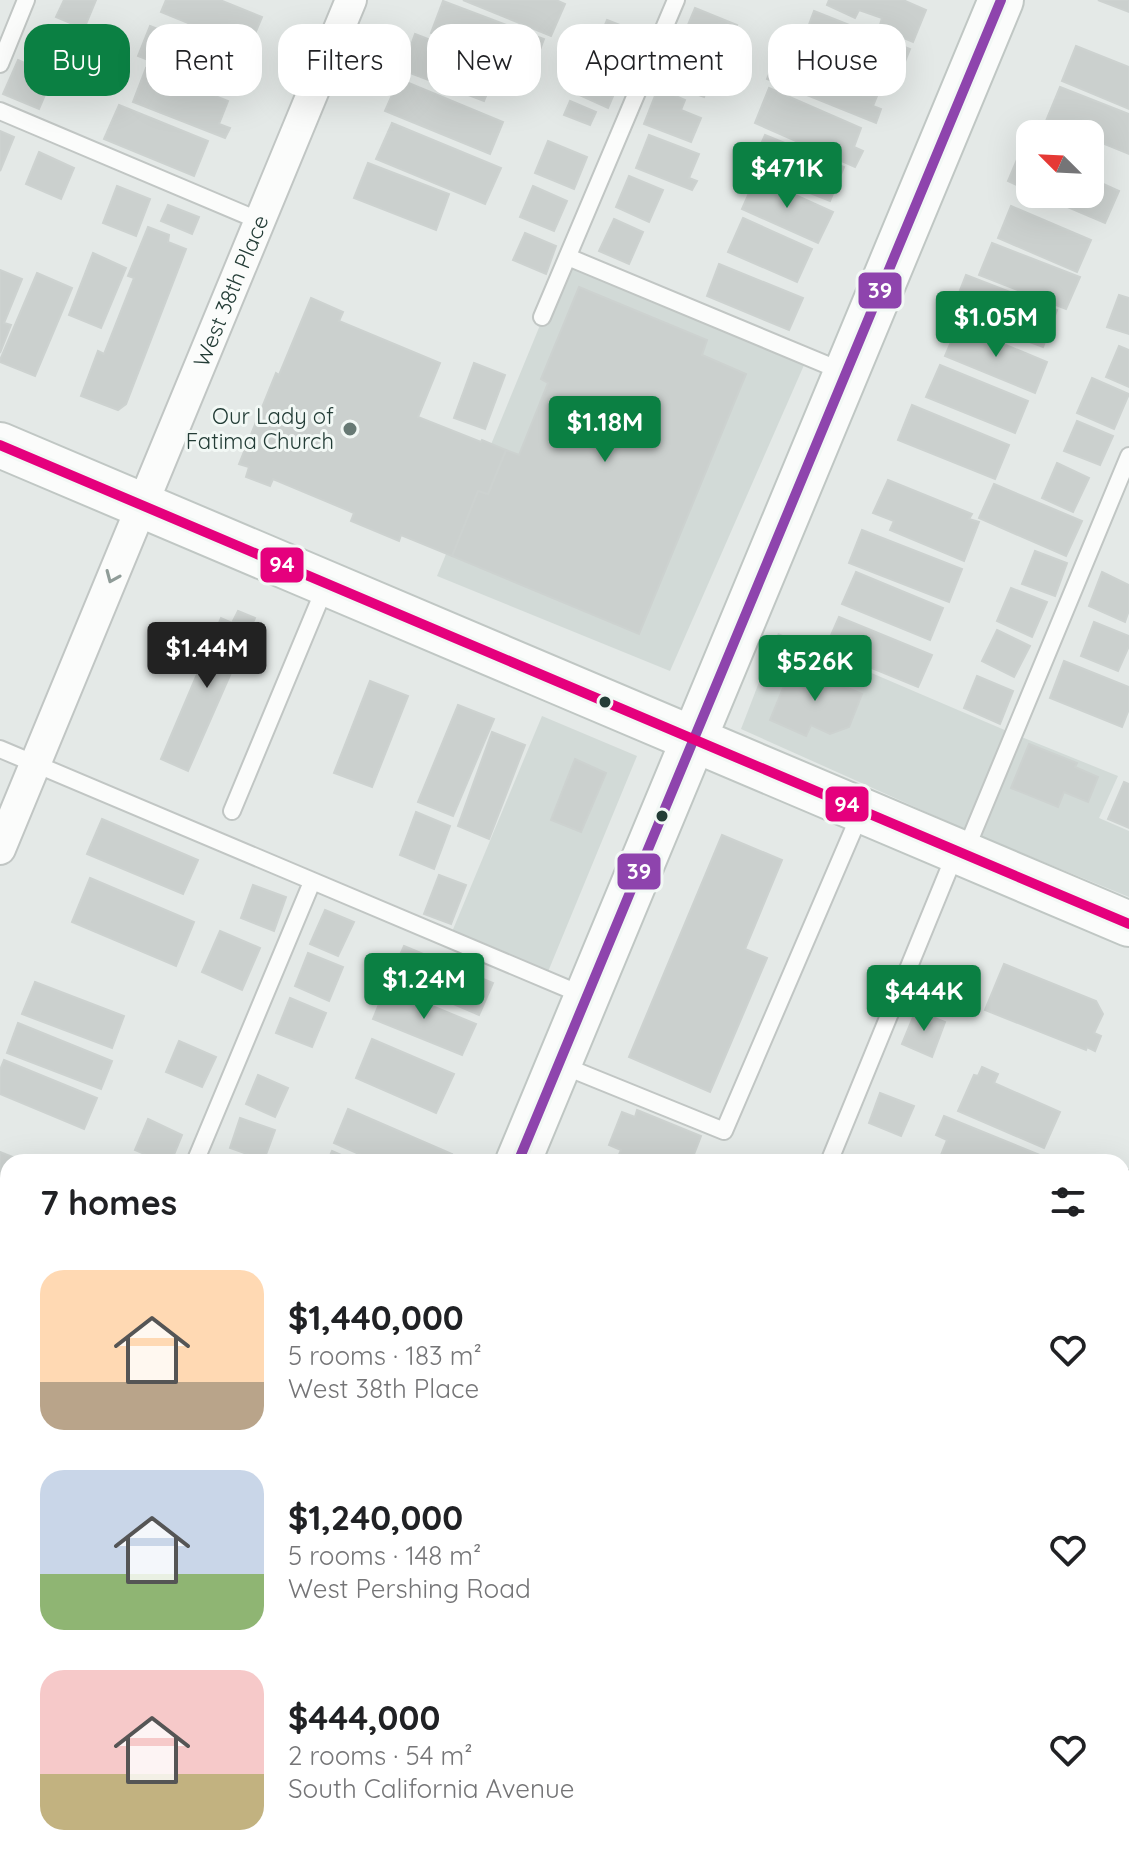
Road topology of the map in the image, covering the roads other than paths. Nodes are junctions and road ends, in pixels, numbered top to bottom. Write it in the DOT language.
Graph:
graph roads {
  1 [pos="26,0"];
  2 [pos="351,0"];
  3 [pos="676,0"];
  4 [pos="1001,0"];
  5 [pos="0,64"];
  6 [pos="0,111"];
  7 [pos="260,221"];
  8 [pos="568,257"];
  9 [pos="542,317"];
  10 [pos="846,373"];
  11 [pos="0,445"];
  12 [pos="1129,456"];
  13 [pos="142,505"];
  14 [pos="327,584"];
  15 [pos="694,740"];
  16 [pos="0,749"];
  17 [pos="35,764"];
  18 [pos="232,811"];
  19 [pos="862,811"];
  20 [pos="0,849"];
  21 [pos="960,852"];
  22 [pos="312,882"];
  23 [pos="1129,924"];
  24 [pos="587,997"];
  25 [pos="559,1064"];
  26 [pos="198,1154"];
  27 [pos="521,1154"];
  28 [pos="832,1154"];
  1 -- 5 [label="lane"];
  2 -- 7 [label="street, West 38th Place"];
  3 -- 8 [label="lane"];
  4 -- 10 [label="street"];
  6 -- 7 [label="lane"];
  7 -- 13 [label="street, West 38th Place"];
  8 -- 9 [label="lane"];
  8 -- 10 [label="lane"];
  10 -- 15 [label="street"];
  11 -- 13 [label="street"];
  12 -- 21 [label="lane"];
  13 -- 14 [label="street"];
  13 -- 17 [label="street, West 38th Place, one-way"];
  14 -- 15 [label="street"];
  14 -- 18 [label="lane"];
  15 -- 19 [label="street"];
  15 -- 24 [label="street"];
  16 -- 17 [label="lane"];
  17 -- 20 [label="street, West 38th Place"];
  17 -- 22 [label="lane"];
  19 -- 21 [label="street"];
  19 -- 25 [label="lane"];
  21 -- 23 [label="street"];
  21 -- 28 [label="lane"];
  22 -- 24 [label="lane"];
  22 -- 26 [label="lane"];
  24 -- 25 [label="street"];
  25 -- 27 [label="street"];
}
